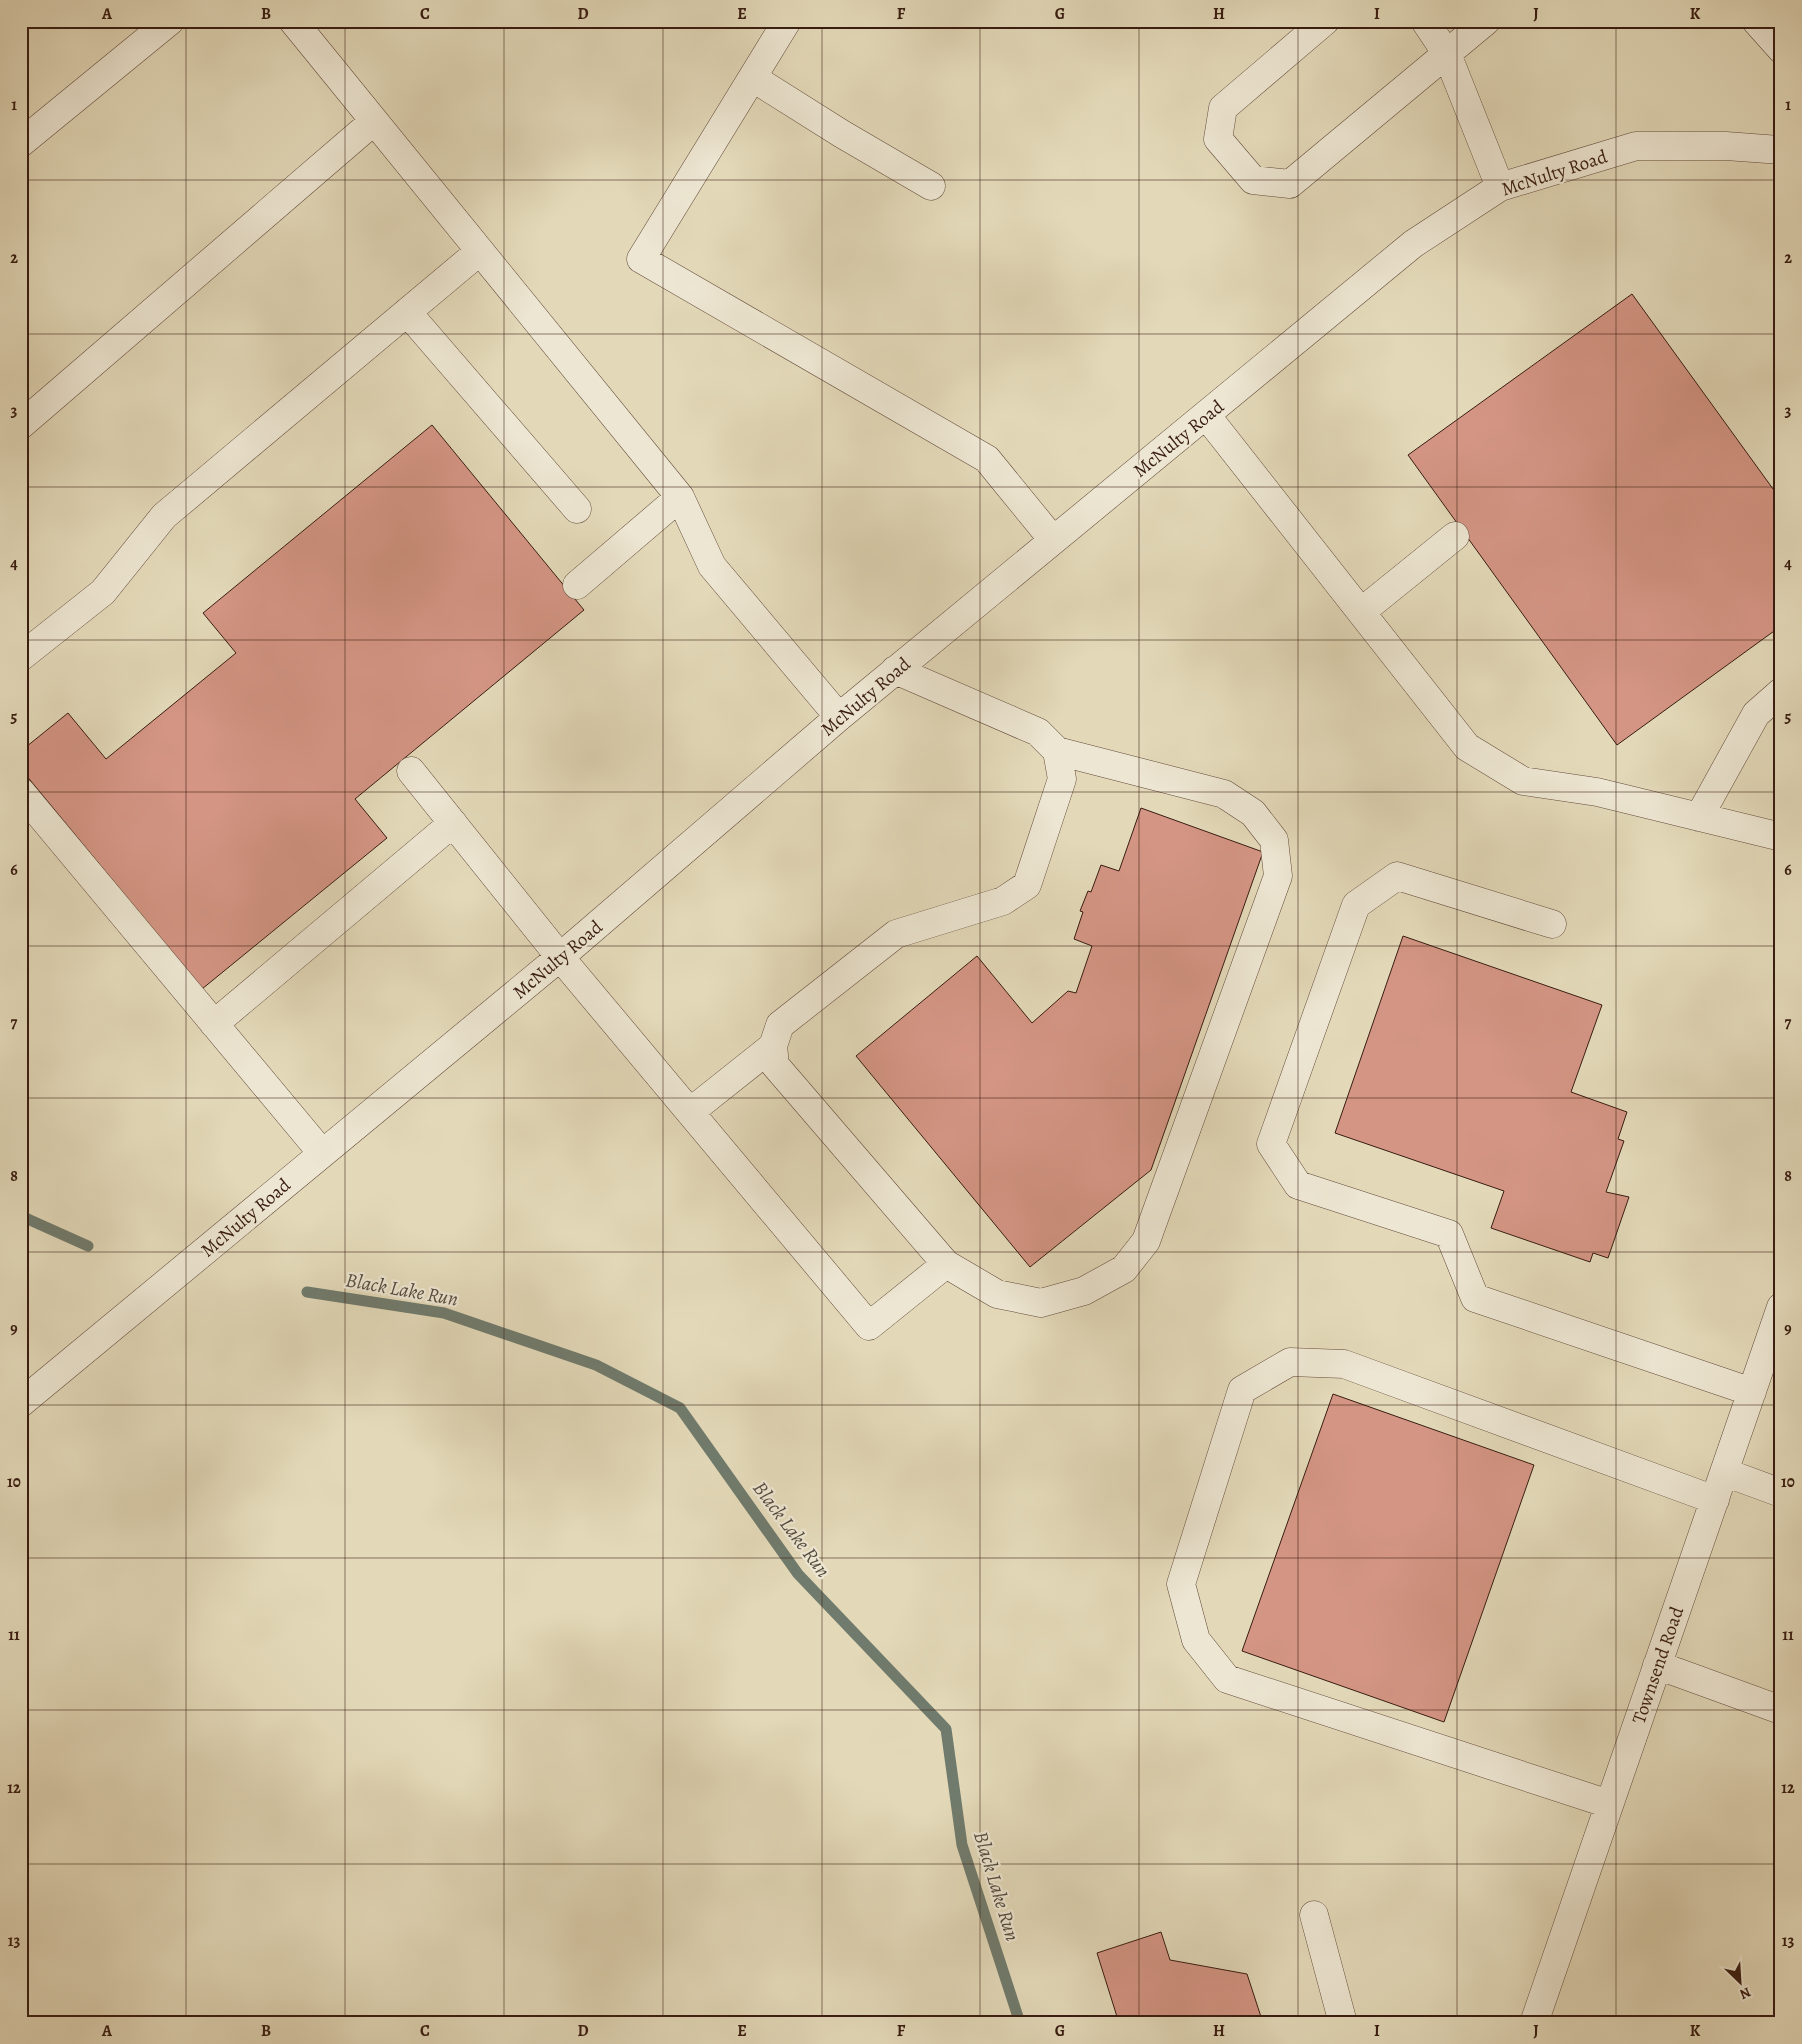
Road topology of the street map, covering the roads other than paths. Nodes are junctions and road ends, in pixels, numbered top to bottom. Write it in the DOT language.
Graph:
graph roads {
  1 [pos="170,21"];
  2 [pos="293,21"];
  3 [pos="787,21"];
  4 [pos="1325,21"];
  5 [pos="1424,21"];
  6 [pos="1486,21"];
  7 [pos="1756,21"];
  8 [pos="1781,49"];
  9 [pos="1447,54"];
  10 [pos="752,78"];
  11 [pos="374,121"];
  12 [pos="21,143"];
  13 [pos="1781,150"];
  14 [pos="931,186"];
  15 [pos="1500,187"];
  16 [pos="480,251"];
  17 [pos="408,312"];
  18 [pos="1206,415"];
  19 [pos="21,425"];
  20 [pos="680,497"];
  21 [pos="577,509"];
  22 [pos="1455,536"];
  23 [pos="1053,540"];
  24 [pos="576,584"];
  25 [pos="1361,612"];
  26 [pos="21,657"];
  27 [pos="895,670"];
  28 [pos="1781,692"];
  29 [pos="839,717"];
  30 [pos="1057,752"];
  31 [pos="411,771"];
  32 [pos="21,792"];
  33 [pos="1699,817"];
  34 [pos="453,823"];
  35 [pos="1781,837"];
  36 [pos="1552,924"];
  37 [pos="560,957"];
  38 [pos="214,1024"];
  39 [pos="773,1046"];
  40 [pos="690,1112"];
  41 [pos="322,1153"];
  42 [pos="946,1264"];
  43 [pos="1781,1308"];
  44 [pos="1752,1392"];
  45 [pos="21,1403"];
  46 [pos="1724,1472"];
  47 [pos="1781,1493"];
  48 [pos="1714,1500"];
  49 [pos="1658,1665"];
  50 [pos="1781,1710"];
  51 [pos="1609,1804"];
  52 [pos="1314,1915"];
  53 [pos="1343,2023"];
  54 [pos="1534,2023"];
  1 -- 12 [label="street"];
  2 -- 11 [label="street"];
  3 -- 10 [label="street"];
  4 -- 9 [label="street"];
  5 -- 9 [label="street"];
  6 -- 9 [label="street"];
  7 -- 8 [label="street"];
  9 -- 15 [label="street"];
  10 -- 14 [label="street"];
  10 -- 23 [label="street"];
  11 -- 16 [label="street"];
  11 -- 19 [label="street"];
  13 -- 15 [label="street, McNulty Road"];
  15 -- 18 [label="street, McNulty Road"];
  16 -- 17 [label="street"];
  16 -- 20 [label="street"];
  17 -- 21 [label="street"];
  17 -- 26 [label="street"];
  18 -- 23 [label="street, McNulty Road"];
  18 -- 25 [label="street"];
  20 -- 24 [label="street"];
  20 -- 29 [label="street"];
  22 -- 25 [label="street"];
  23 -- 27 [label="street, McNulty Road"];
  25 -- 33 [label="street"];
  27 -- 29 [label="street, McNulty Road"];
  27 -- 30 [label="street"];
  28 -- 33 [label="street"];
  29 -- 37 [label="street, McNulty Road"];
  30 -- 39 [label="street"];
  30 -- 42 [label="street"];
  31 -- 34 [label="street"];
  32 -- 38 [label="street"];
  33 -- 35 [label="street"];
  34 -- 37 [label="street"];
  34 -- 38 [label="street"];
  36 -- 44 [label="street"];
  37 -- 40 [label="street"];
  37 -- 41 [label="street, McNulty Road"];
  38 -- 41 [label="street"];
  39 -- 40 [label="street"];
  39 -- 42 [label="street"];
  40 -- 42 [label="street"];
  41 -- 45 [label="street, McNulty Road"];
  43 -- 44 [label="street, Townsend Road"];
  44 -- 46 [label="street, Townsend Road"];
  46 -- 47 [label="street"];
  46 -- 48 [label="street, Townsend Road"];
  48 -- 49 [label="street, Townsend Road"];
  48 -- 51 [label="street"];
  49 -- 50 [label="street"];
  49 -- 51 [label="street, Townsend Road"];
  51 -- 54 [label="street, Townsend Road"];
  52 -- 53 [label="street"];
}
